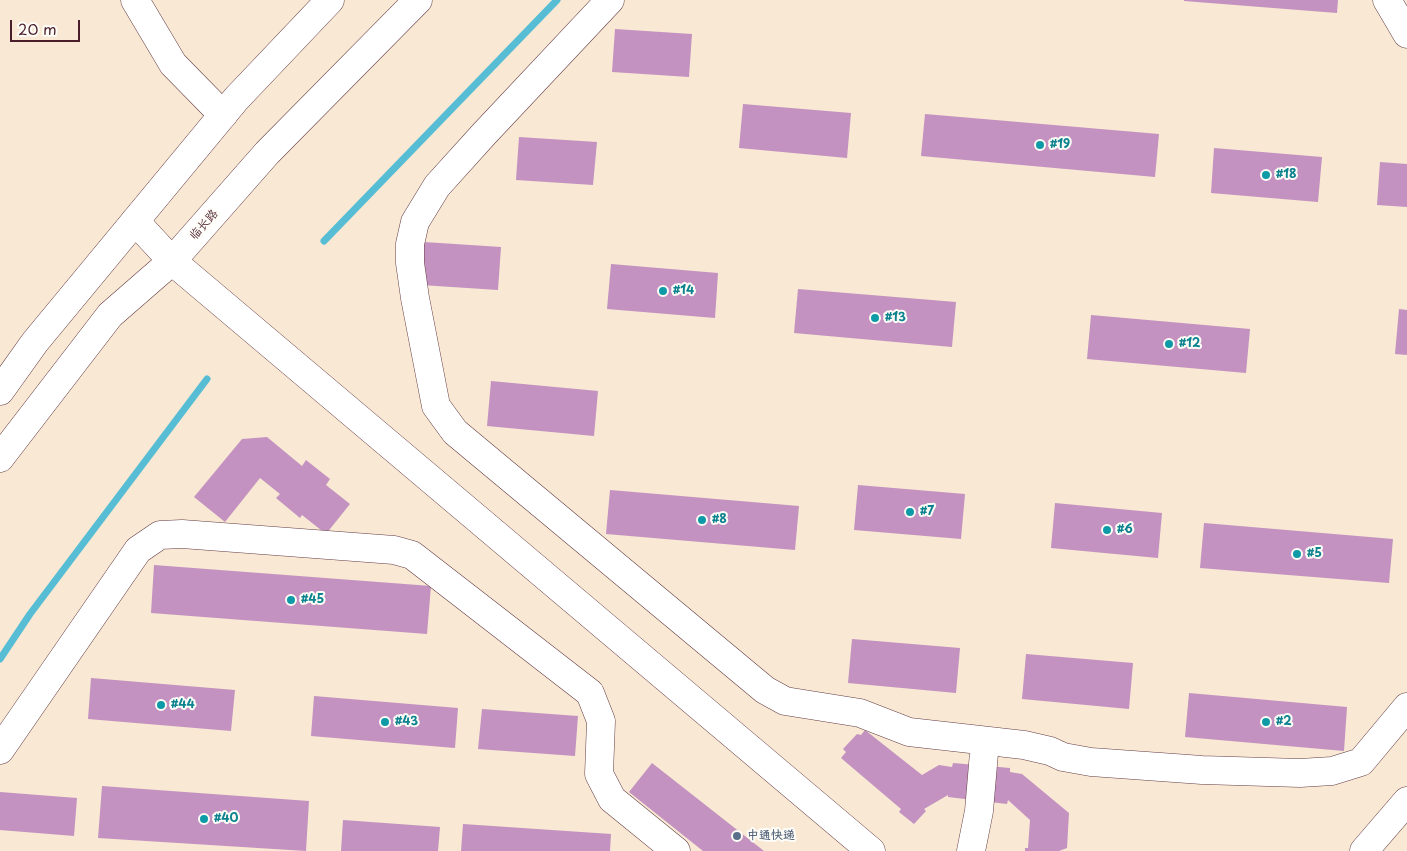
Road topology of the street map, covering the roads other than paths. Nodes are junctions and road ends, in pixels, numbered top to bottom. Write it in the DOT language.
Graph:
graph roads {
  1 [pos="136,0"];
  2 [pos="330,0"];
  3 [pos="418,0"];
  4 [pos="610,0"];
  5 [pos="1387,0"];
  6 [pos="1407,34"];
  7 [pos="223,115"];
  8 [pos="135,221"];
  9 [pos="172,261"];
  10 [pos="0,391"];
  11 [pos="0,458"];
  12 [pos="1407,708"];
  13 [pos="985,741"];
  14 [pos="0,750"];
  15 [pos="1407,801"];
  16 [pos="676,851"];
  17 [pos="871,851"];
  18 [pos="971,851"];
  19 [pos="1364,851"];
  1 -- 7 [label="street"];
  2 -- 7 [label="street"];
  3 -- 9 [label="street, 临长路"];
  4 -- 13 [label="street"];
  5 -- 6 [label="street"];
  7 -- 8 [label="street"];
  8 -- 9 [label="street"];
  8 -- 10 [label="street"];
  9 -- 11 [label="street, 临长路"];
  9 -- 17 [label="street"];
  12 -- 13 [label="street"];
  13 -- 18 [label="street"];
  14 -- 16 [label="street"];
  15 -- 19 [label="street"];
}
